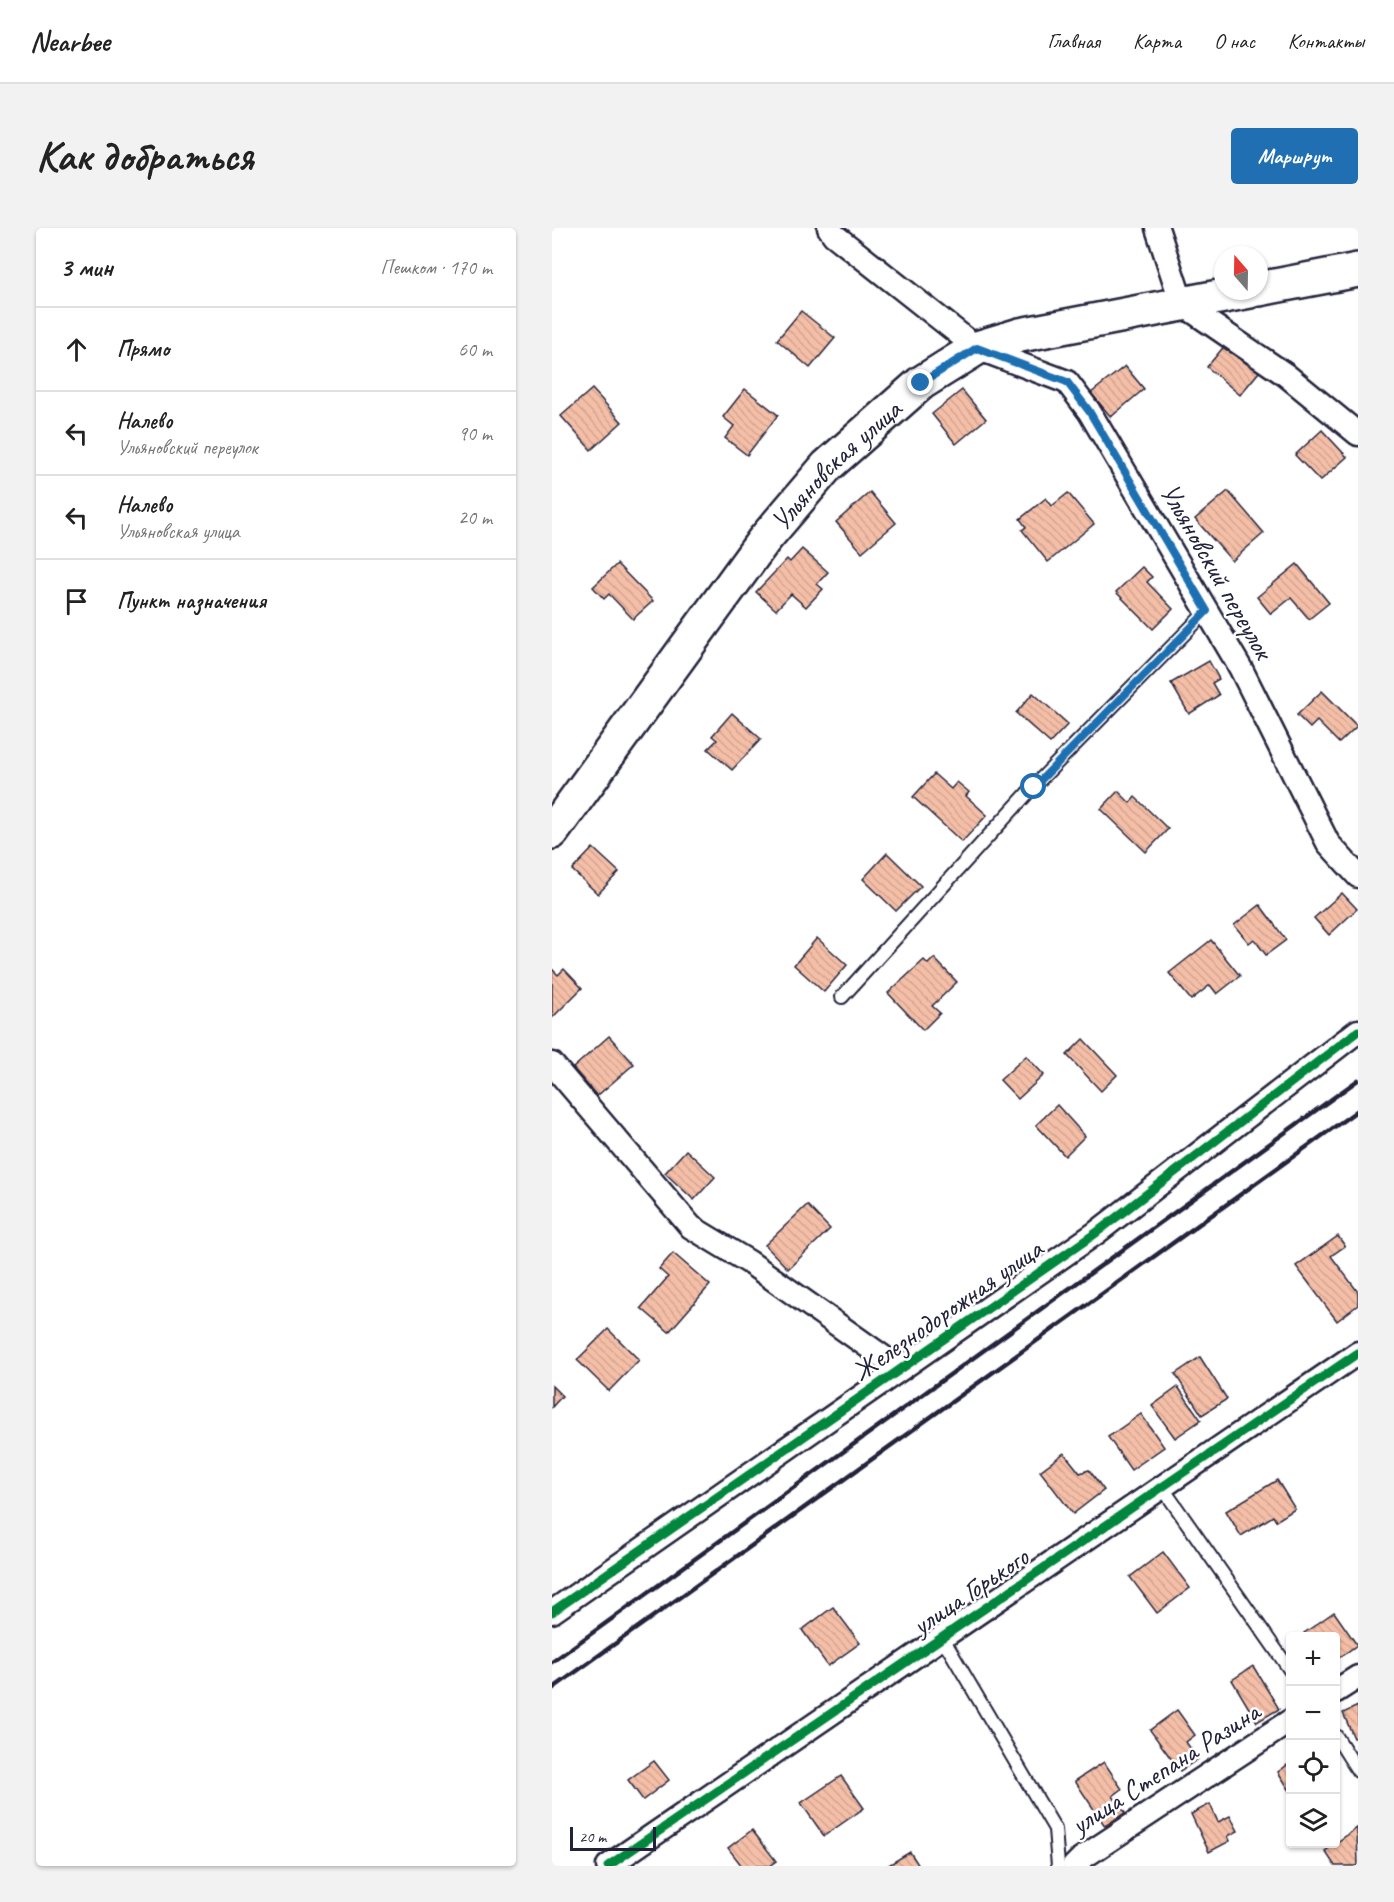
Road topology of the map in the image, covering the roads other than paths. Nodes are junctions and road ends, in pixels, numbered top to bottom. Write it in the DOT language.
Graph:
graph roads {
  1 [pos="829,228"];
  2 [pos="1157,228"];
  3 [pos="1358,270"];
  4 [pos="1268,287"];
  5 [pos="1214,298"];
  6 [pos="1182,304"];
  7 [pos="977,348"];
  8 [pos="1358,434"];
  9 [pos="1207,611"];
  10 [pos="552,832"];
  11 [pos="1358,876"];
  12 [pos="842,997"];
  13 [pos="1358,1031"];
  14 [pos="552,1064"];
  15 [pos="1358,1353"];
  16 [pos="900,1369"];
  17 [pos="1162,1487"];
  18 [pos="552,1612"];
  19 [pos="942,1637"];
  20 [pos="1286,1664"];
  21 [pos="1358,1677"];
  22 [pos="1340,1688"];
  23 [pos="1286,1724"];
  24 [pos="1338,1740"];
  25 [pos="1358,1770"];
  26 [pos="608,1866"];
  27 [pos="1058,1866"];
  28 [pos="1074,1866"];
  1 -- 7 [label="street, Ульяновский переулок"];
  2 -- 6 [label="street"];
  3 -- 4 [label="main road"];
  5 -- 6 [label="main road, Ульяновская улица"];
  6 -- 7 [label="main road, Ульяновская улица"];
  6 -- 8 [label="street"];
  7 -- 9 [label="street, Ульяновский переулок"];
  7 -- 10 [label="main road, Ульяновская улица"];
  9 -- 11 [label="street, Ульяновский переулок"];
  9 -- 12 [label="lane"];
  13 -- 16 [label="street, Железнодорожная улица"];
  14 -- 16 [label="street"];
  15 -- 17 [label="street, улица Горького"];
  16 -- 18 [label="street, Железнодорожная улица"];
  17 -- 19 [label="street, улица Горького"];
  17 -- 20 [label="lane"];
  19 -- 26 [label="street, улица Горького"];
  19 -- 27 [label="lane"];
  21 -- 22 [label="street"];
  23 -- 28 [label="street, улица Степана Разина"];
  24 -- 25 [label="lane"];
}
